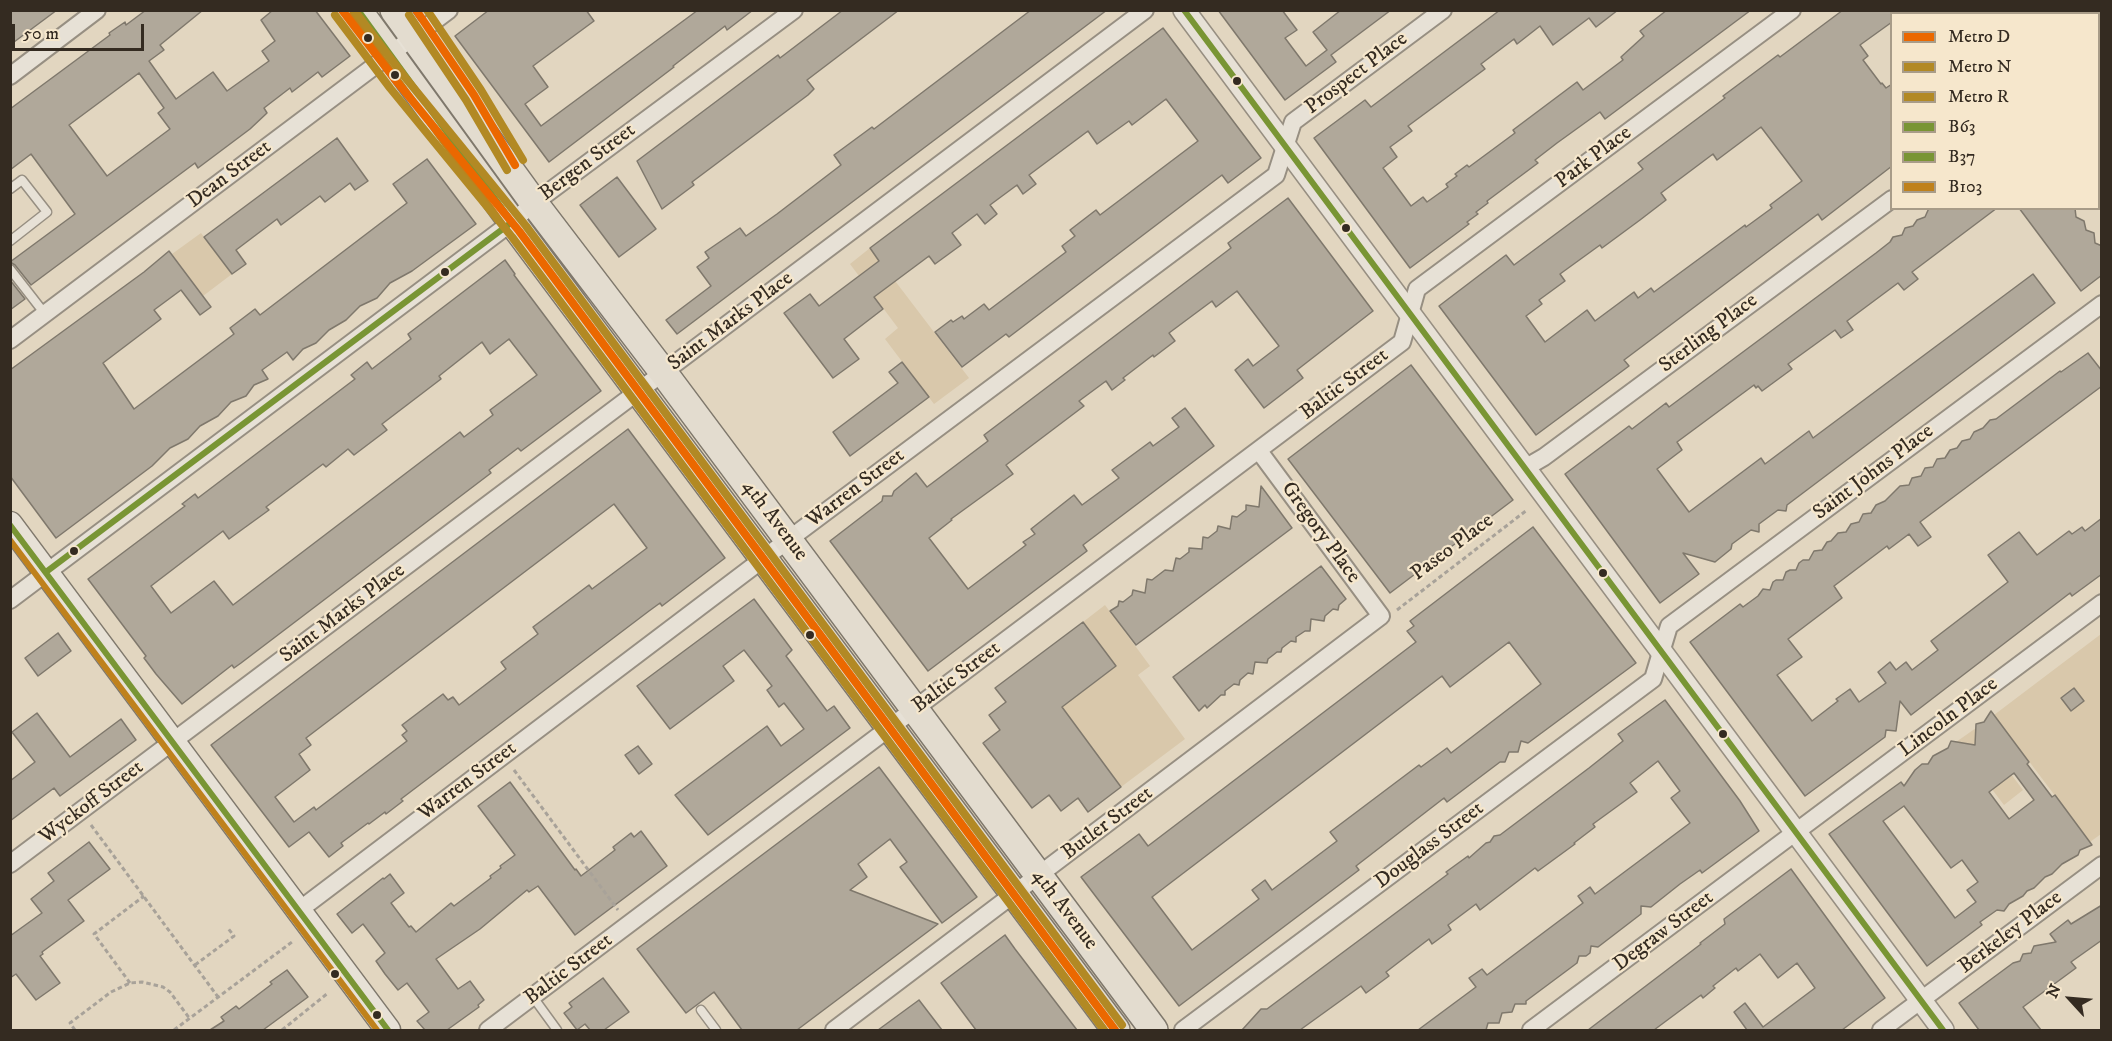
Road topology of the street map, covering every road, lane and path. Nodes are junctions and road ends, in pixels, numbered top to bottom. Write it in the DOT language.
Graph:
graph roads {
  1 [pos="97,10"];
  2 [pos="358,10"];
  3 [pos="394,10"];
  4 [pos="449,10"];
  5 [pos="794,10"];
  6 [pos="1145,10"];
  7 [pos="1184,10"];
  8 [pos="1443,10"];
  9 [pos="1792,10"];
  10 [pos="414,37"];
  11 [pos="391,54"];
  12 [pos="10,76"];
  13 [pos="1286,147"];
  14 [pos="10,189"];
  15 [pos="1890,199"];
  16 [pos="534,203"];
  17 [pos="512,222"];
  18 [pos="10,241"];
  19 [pos="10,269"];
  20 [pos="2102,304"];
  21 [pos="45,314"];
  22 [pos="1410,314"];
  23 [pos="10,340"];
  24 [pos="663,372"];
  25 [pos="639,390"];
  26 [pos="1259,451"];
  27 [pos="1526,468"];
  28 [pos="1527,510"];
  29 [pos="10,524"];
  30 [pos="788,540"];
  31 [pos="764,558"];
  32 [pos="46,572"];
  33 [pos="10,600"];
  34 [pos="2102,603"];
  35 [pos="1389,613"];
  36 [pos="1661,652"];
  37 [pos="915,710"];
  38 [pos="891,728"];
  39 [pos="173,742"];
  40 [pos="514,770"];
  41 [pos="91,825"];
  42 [pos="1796,832"];
  43 [pos="10,864"];
  44 [pos="2102,865"];
  45 [pos="1039,876"];
  46 [pos="1015,894"];
  47 [pos="144,896"];
  48 [pos="618,910"];
  49 [pos="298,911"];
  50 [pos="227,927"];
  51 [pos="292,942"];
  52 [pos="195,965"];
  53 [pos="130,983"];
  54 [pos="328,993"];
  55 [pos="218,997"];
  56 [pos="533,997"];
  57 [pos="1921,1000"];
  58 [pos="700,1010"];
  59 [pos="190,1019"];
  60 [pos="75,1030"];
  61 [pos="174,1030"];
  62 [pos="282,1030"];
  63 [pos="388,1030"];
  64 [pos="489,1030"];
  65 [pos="558,1030"];
  66 [pos="716,1030"];
  67 [pos="834,1030"];
  68 [pos="1116,1030"];
  69 [pos="1154,1030"];
  70 [pos="1183,1030"];
  71 [pos="1531,1030"];
  72 [pos="1881,1030"];
  73 [pos="1943,1030"];
  1 -- 12 [label="street"];
  2 -- 11 [label="main road, 4th Avenue"];
  3 -- 10 [label="main road, 4th Avenue"];
  4 -- 10 [label="street, Dean Street"];
  5 -- 16 [label="street, Bergen Street"];
  6 -- 24 [label="street, Saint Marks Place"];
  7 -- 13 [label="street"];
  8 -- 13 [label="street, Prospect Place"];
  9 -- 22 [label="street, Park Place"];
  10 -- 11 [label="street, Dean Street"];
  10 -- 16 [label="main road, 4th Avenue"];
  11 -- 17 [label="main road, 4th Avenue"];
  11 -- 21 [label="street, Dean Street"];
  13 -- 22 [label="street"];
  13 -- 30 [label="street, Warren Street"];
  14 -- 18 [label="lane"];
  15 -- 27 [label="street, Sterling Place"];
  16 -- 17 [label="street, Bergen Street"];
  16 -- 24 [label="main road, 4th Avenue"];
  17 -- 25 [label="main road, 4th Avenue"];
  17 -- 32 [label="street, Bergen Street"];
  19 -- 21 [label="lane"];
  20 -- 36 [label="street, Saint Johns Place"];
  21 -- 23 [label="street, Dean Street"];
  22 -- 26 [label="street, Baltic Street"];
  22 -- 27 [label="street"];
  24 -- 25 [label="street, Saint Marks Place"];
  24 -- 30 [label="main road, 4th Avenue"];
  25 -- 31 [label="main road, 4th Avenue"];
  25 -- 39 [label="street, Saint Marks Place"];
  26 -- 35 [label="street, Gregory Place"];
  26 -- 37 [label="street, Baltic Street"];
  27 -- 36 [label="street"];
  28 -- 35 [label="path, Paseo Place"];
  29 -- 32 [label="main road"];
  30 -- 31 [label="street, Warren Street"];
  30 -- 37 [label="main road, 4th Avenue"];
  31 -- 38 [label="main road, 4th Avenue"];
  31 -- 49 [label="street, Warren Street"];
  32 -- 33 [label="street, Bergen Street"];
  32 -- 39 [label="main road"];
  34 -- 42 [label="street, Lincoln Place"];
  35 -- 45 [label="street, Butler Street"];
  36 -- 42 [label="street"];
  36 -- 70 [label="street, Douglass Street"];
  37 -- 38 [label="street, Baltic Street"];
  37 -- 45 [label="main road, 4th Avenue"];
  38 -- 46 [label="main road, 4th Avenue"];
  38 -- 56 [label="street, Baltic Street"];
  39 -- 43 [label="street, Wyckoff Street"];
  39 -- 49 [label="main road"];
  40 -- 48 [label="path"];
  41 -- 47 [label="path"];
  42 -- 57 [label="street"];
  42 -- 71 [label="street, Degraw Street"];
  44 -- 57 [label="street, Berkeley Place"];
  45 -- 46 [label="street, Butler Street"];
  45 -- 69 [label="main road, 4th Avenue"];
  46 -- 67 [label="street, Butler Street"];
  46 -- 68 [label="main road, 4th Avenue"];
  47 -- 52 [label="path"];
  47 -- 53 [label="path"];
  49 -- 63 [label="main road"];
  50 -- 52 [label="path"];
  51 -- 55 [label="path"];
  52 -- 55 [label="path"];
  53 -- 59 [label="path"];
  53 -- 60 [label="path"];
  54 -- 62 [label="path"];
  55 -- 59 [label="path"];
  56 -- 64 [label="street, Baltic Street"];
  56 -- 65 [label="lane"];
  57 -- 72 [label="street, Berkeley Place"];
  57 -- 73 [label="street"];
  58 -- 66 [label="lane"];
  59 -- 61 [label="path"];
}
